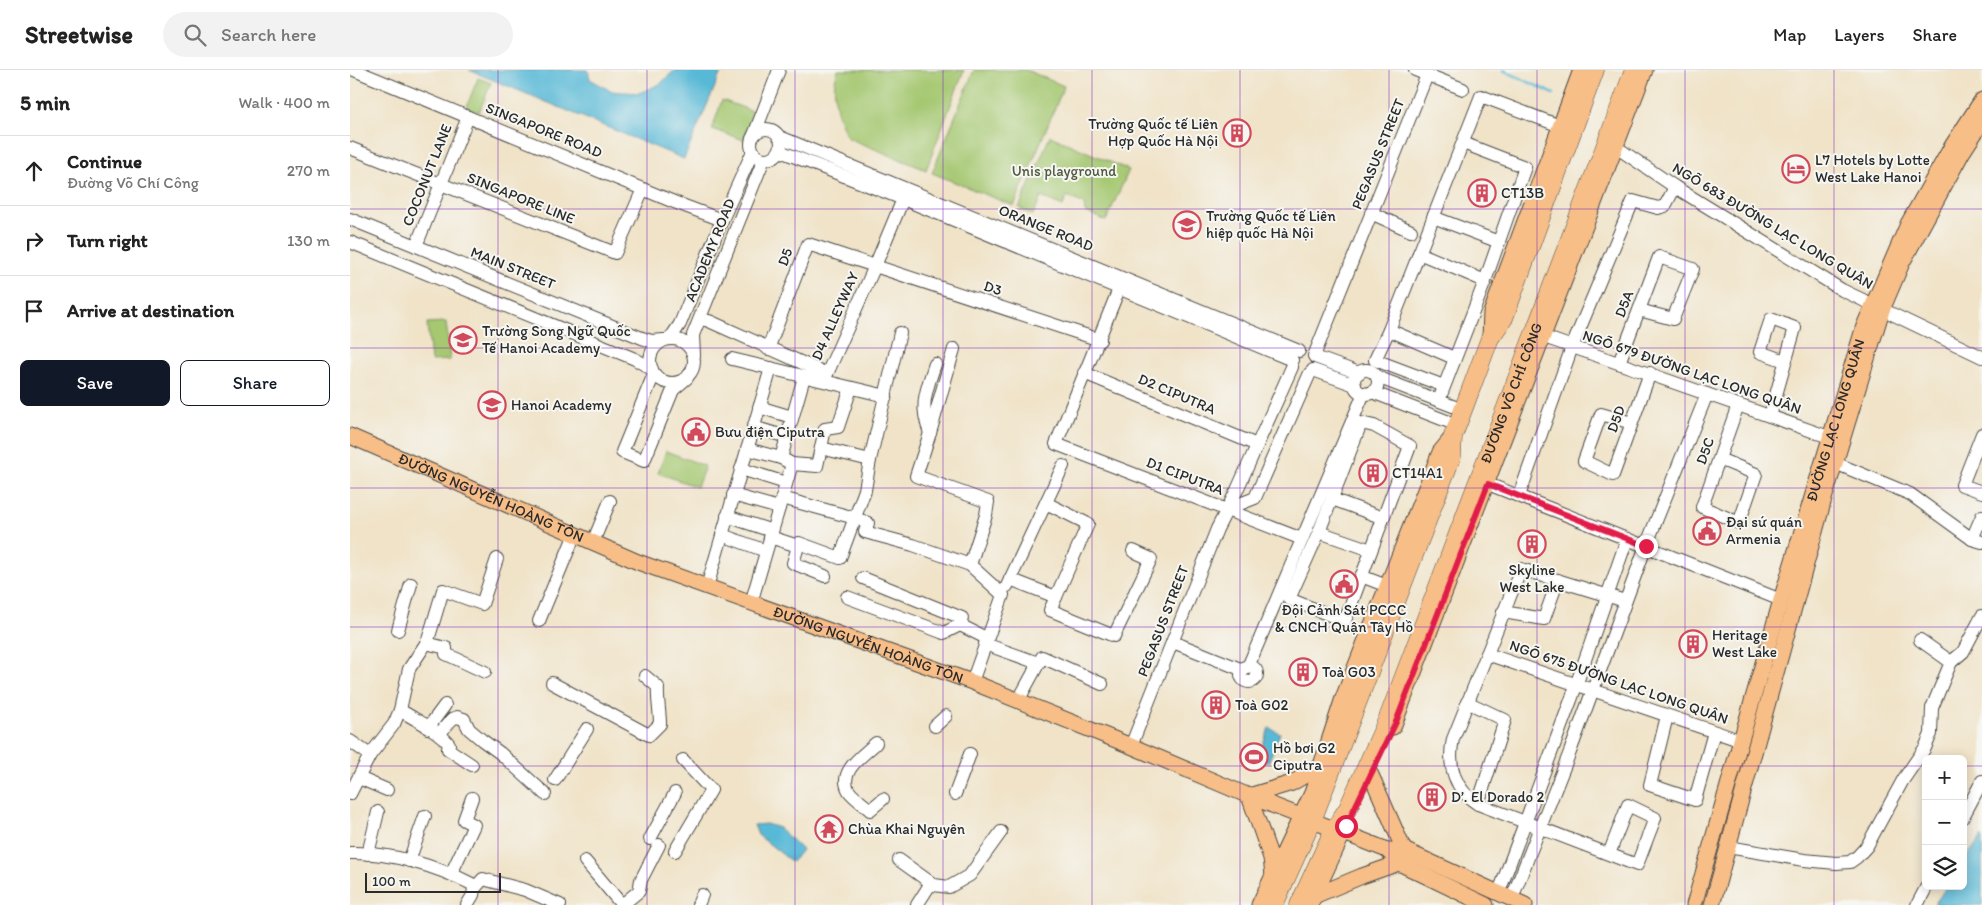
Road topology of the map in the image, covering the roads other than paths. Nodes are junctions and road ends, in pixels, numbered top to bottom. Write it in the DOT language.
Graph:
graph roads {
  1 [pos="354,70"];
  2 [pos="779,70"];
  3 [pos="1415,70"];
  4 [pos="1581,70"];
  5 [pos="1596,70"];
  6 [pos="1634,70"];
  7 [pos="1645,70"];
  8 [pos="1427,75"];
  9 [pos="1463,89"];
  10 [pos="1629,99"];
  11 [pos="1982,100"];
  12 [pos="468,117"];
  13 [pos="1982,122"];
  14 [pos="1560,126"];
  15 [pos="754,134"];
  16 [pos="780,137"];
  17 [pos="1463,143"];
  18 [pos="1616,147"];
  19 [pos="350,148"];
  20 [pos="753,151"];
  21 [pos="780,151"];
  22 [pos="764,159"];
  23 [pos="441,184"];
  24 [pos="1675,187"];
  25 [pos="643,189"];
  26 [pos="903,199"];
  27 [pos="1371,213"];
  28 [pos="1433,217"];
  29 [pos="350,219"];
  30 [pos="722,220"];
  31 [pos="1411,231"];
  32 [pos="350,242"];
  33 [pos="1499,242"];
  34 [pos="416,246"];
  35 [pos="1419,253"];
  36 [pos="875,266"];
  37 [pos="1485,281"];
  38 [pos="1119,289"];
  39 [pos="1877,308"];
  40 [pos="1639,310"];
  41 [pos="700,319"];
  42 [pos="1389,330"];
  43 [pos="900,333"];
  44 [pos="1544,337"];
  45 [pos="1490,338"];
  46 [pos="667,339"];
  47 [pos="1100,340"];
  48 [pos="1572,347"];
  49 [pos="954,348"];
  50 [pos="768,349"];
  51 [pos="694,354"];
  52 [pos="1982,357"];
  53 [pos="1454,358"];
  54 [pos="732,359"];
  55 [pos="1294,359"];
  56 [pos="1785,360"];
  57 [pos="1619,363"];
  58 [pos="935,364"];
  59 [pos="1313,364"];
  60 [pos="770,368"];
  61 [pos="653,372"];
  62 [pos="1084,373"];
  63 [pos="1650,374"];
  64 [pos="804,377"];
  65 [pos="1377,377"];
  66 [pos="687,378"];
  67 [pos="1357,379"];
  68 [pos="1444,386"];
  69 [pos="851,388"];
  70 [pos="1368,393"];
  71 [pos="1707,394"];
  72 [pos="886,396"];
  73 [pos="1438,400"];
  74 [pos="1738,405"];
  75 [pos="759,407"];
  76 [pos="1770,416"];
  77 [pos="792,418"];
  78 [pos="1632,423"];
  79 [pos="1458,424"];
  80 [pos="754,427"];
  81 [pos="930,433"];
  82 [pos="1982,434"];
  83 [pos="350,436"];
  84 [pos="787,437"];
  85 [pos="1829,437"];
  86 [pos="1257,445"];
  87 [pos="821,448"];
  88 [pos="747,449"];
  89 [pos="1719,459"];
  90 [pos="870,460"];
  91 [pos="786,461"];
  92 [pos="1835,463"];
  93 [pos="1063,466"];
  94 [pos="741,469"];
  95 [pos="786,483"];
  96 [pos="1488,484"];
  97 [pos="1982,492"];
  98 [pos="734,495"];
  99 [pos="1519,496"];
  100 [pos="1332,499"];
  101 [pos="610,500"];
  102 [pos="780,503"];
  103 [pos="1046,503"];
  104 [pos="1227,509"];
  105 [pos="727,516"];
  106 [pos="1982,516"];
  107 [pos="855,518"];
  108 [pos="1383,518"];
  109 [pos="1319,532"];
  110 [pos="576,534"];
  111 [pos="771,534"];
  112 [pos="722,535"];
  113 [pos="1627,538"];
  114 [pos="1302,539"];
  115 [pos="1977,541"];
  116 [pos="593,542"];
  117 [pos="798,546"];
  118 [pos="1646,546"];
  119 [pos="1371,550"];
  120 [pos="766,551"];
  121 [pos="1133,551"];
  122 [pos="497,559"];
  123 [pos="970,565"];
  124 [pos="825,576"];
  125 [pos="1361,576"];
  126 [pos="863,578"];
  127 [pos="1010,579"];
  128 [pos="1558,580"];
  129 [pos="411,584"];
  130 [pos="1387,586"];
  131 [pos="707,587"];
  132 [pos="1003,595"];
  133 [pos="1607,595"];
  134 [pos="847,597"];
  135 [pos="1056,597"];
  136 [pos="1781,600"];
  137 [pos="1625,601"];
  138 [pos="750,603"];
  139 [pos="1503,612"];
  140 [pos="1982,616"];
  141 [pos="539,621"];
  142 [pos="960,626"];
  143 [pos="398,630"];
  144 [pos="1920,640"];
  145 [pos="986,641"];
  146 [pos="427,642"];
  147 [pos="1173,642"];
  148 [pos="1487,654"];
  149 [pos="1038,662"];
  150 [pos="1951,662"];
  151 [pos="485,672"];
  152 [pos="645,676"];
  153 [pos="972,682"];
  154 [pos="552,683"];
  155 [pos="1102,684"];
  156 [pos="1576,685"];
  157 [pos="1592,691"];
  158 [pos="1018,701"];
  159 [pos="1467,702"];
  160 [pos="445,705"];
  161 [pos="400,710"];
  162 [pos="946,716"];
  163 [pos="1667,716"];
  164 [pos="935,726"];
  165 [pos="428,728"];
  166 [pos="587,729"];
  167 [pos="1714,732"];
  168 [pos="440,733"];
  169 [pos="350,741"];
  170 [pos="1742,741"];
  171 [pos="876,743"];
  172 [pos="1131,746"];
  173 [pos="970,754"];
  174 [pos="370,755"];
  175 [pos="683,760"];
  176 [pos="472,764"];
  177 [pos="1321,766"];
  178 [pos="1371,775"];
  179 [pos="358,778"];
  180 [pos="555,780"];
  181 [pos="1982,781"];
  182 [pos="387,790"];
  183 [pos="675,793"];
  184 [pos="1312,793"];
  185 [pos="350,794"];
  186 [pos="545,794"];
  187 [pos="955,794"];
  188 [pos="1249,796"];
  189 [pos="472,798"];
  190 [pos="883,799"];
  191 [pos="1478,804"];
  192 [pos="1353,805"];
  193 [pos="1967,809"];
  194 [pos="378,812"];
  195 [pos="425,816"];
  196 [pos="1306,818"];
  197 [pos="1526,822"];
  198 [pos="1540,827"];
  199 [pos="1339,831"];
  200 [pos="1001,832"];
  201 [pos="1728,847"];
  202 [pos="675,851"];
  203 [pos="350,853"];
  204 [pos="1291,853"];
  205 [pos="368,854"];
  206 [pos="1609,854"];
  207 [pos="1401,856"];
  208 [pos="1330,858"];
  209 [pos="899,860"];
  210 [pos="409,861"];
  211 [pos="585,861"];
  212 [pos="451,874"];
  213 [pos="1273,875"];
  214 [pos="931,883"];
  215 [pos="474,889"];
  216 [pos="1925,890"];
  217 [pos="1512,899"];
  218 [pos="1308,902"];
  219 [pos="467,905"];
  220 [pos="560,905"];
  221 [pos="918,905"];
  222 [pos="1259,905"];
  223 [pos="1274,905"];
  224 [pos="1486,905"];
  225 [pos="1694,905"];
  226 [pos="1712,905"];
  227 [pos="1917,905"];
  1 -- 12 [label="street, SINGAPORE ROAD"];
  2 -- 15 [label="street"];
  3 -- 8 [label="street"];
  4 -- 14 [label="main road"];
  5 -- 45 [label="highway"];
  6 -- 10 [label="highway, ĐƯỜNG VÕ CHÍ CÔNG"];
  7 -- 10 [label="main road, ĐƯỜNG VÕ CHÍ CÔNG"];
  8 -- 9 [label="street"];
  8 -- 27 [label="street, PEGASUS STREET"];
  10 -- 18 [label="main road, ĐƯỜNG VÕ CHÍ CÔNG"];
  10 -- 192 [label="highway, ĐƯỜNG VÕ CHÍ CÔNG"];
  11 -- 39 [label="main road, ĐƯỜNG LẠC LONG QUÂN"];
  12 -- 23 [label="street, COCONUT LANE"];
  12 -- 25 [label="street, SINGAPORE ROAD"];
  13 -- 39 [label="main road, ĐƯỜNG LẠC LONG QUÂN"];
  14 -- 17 [label="street"];
  14 -- 45 [label="main road"];
  15 -- 16 [label="street"];
  15 -- 20 [label="street"];
  16 -- 21 [label="street"];
  16 -- 55 [label="street, ORANGE ROAD"];
  17 -- 28 [label="street"];
  17 -- 33 [label="street"];
  18 -- 24 [label="street, NGÕ 683 ĐƯỜNG LẠC LONG QUÂN"];
  18 -- 44 [label="main road, ĐƯỜNG VÕ CHÍ CÔNG"];
  19 -- 23 [label="street, SINGAPORE LINE"];
  20 -- 22 [label="street"];
  20 -- 30 [label="street, ACADEMY ROAD"];
  21 -- 22 [label="street"];
  21 -- 26 [label="street, ORANGE ROAD"];
  22 -- 41 [label="street, ACADEMY ROAD"];
  23 -- 25 [label="street, SINGAPORE LINE"];
  23 -- 34 [label="street, COCONUT LANE"];
  24 -- 39 [label="street, NGÕ 683 ĐƯỜNG LẠC LONG QUÂN"];
  24 -- 48 [label="street"];
  25 -- 30 [label="street, SINGAPORE ROAD"];
  26 -- 36 [label="street, D4 ALLEYWAY"];
  26 -- 38 [label="street, ORANGE ROAD"];
  27 -- 31 [label="street"];
  27 -- 59 [label="street, PEGASUS STREET"];
  28 -- 33 [label="street"];
  28 -- 35 [label="street"];
  29 -- 34 [label="street, MAIN STREET"];
  30 -- 46 [label="street, ACADEMY ROAD"];
  32 -- 61 [label="street"];
  33 -- 37 [label="street"];
  34 -- 46 [label="street, MAIN STREET"];
  35 -- 37 [label="street"];
  35 -- 42 [label="street"];
  36 -- 47 [label="street, D3"];
  36 -- 50 [label="street, D4 ALLEYWAY"];
  36 -- 50 [label="street, D5"];
  37 -- 53 [label="street"];
  38 -- 47 [label="street"];
  38 -- 55 [label="street, ORANGE ROAD"];
  39 -- 52 [label="street, NGÕ 683 ĐƯỜNG LẠC LONG QUÂN"];
  39 -- 85 [label="main road, ĐƯỜNG LẠC LONG QUÂN"];
  39 -- 92 [label="main road, ĐƯỜNG LẠC LONG QUÂN"];
  40 -- 40 [label="street, D5A"];
  40 -- 57 [label="street, D5A"];
  41 -- 50 [label="street, D4 ALLEYWAY"];
  41 -- 51 [label="street, ACADEMY ROAD"];
  42 -- 53 [label="street"];
  42 -- 68 [label="street"];
  43 -- 72 [label="street"];
  44 -- 48 [label="street, NGÕ 679 ĐƯỜNG LẠC LONG QUÂN"];
  44 -- 96 [label="main road, ĐƯỜNG VÕ CHÍ CÔNG"];
  45 -- 79 [label="highway"];
  46 -- 51 [label="street"];
  46 -- 61 [label="street"];
  47 -- 62 [label="street"];
  48 -- 57 [label="street, NGÕ 679 ĐƯỜNG LẠC LONG QUÂN"];
  48 -- 99 [label="street"];
  49 -- 81 [label="street"];
  51 -- 66 [label="street"];
  53 -- 68 [label="street"];
  54 -- 60 [label="street"];
  55 -- 59 [label="street"];
  55 -- 59 [label="street"];
  55 -- 86 [label="street, PEGASUS STREET"];
  56 -- 76 [label="street"];
  57 -- 63 [label="street, NGÕ 679 ĐƯỜNG LẠC LONG QUÂN"];
  58 -- 81 [label="street"];
  59 -- 67 [label="street"];
  59 -- 104 [label="street, PEGASUS STREET"];
  60 -- 64 [label="street"];
  60 -- 75 [label="street"];
  61 -- 66 [label="street"];
  61 -- 66 [label="street"];
  62 -- 86 [label="street, D2 CIPUTRA"];
  62 -- 104 [label="street, D1 CIPUTRA"];
  63 -- 71 [label="street, NGÕ 679 ĐƯỜNG LẠC LONG QUÂN"];
  63 -- 78 [label="street, D5D"];
  64 -- 69 [label="street"];
  64 -- 77 [label="street"];
  65 -- 67 [label="street"];
  65 -- 70 [label="street"];
  65 -- 73 [label="street"];
  67 -- 70 [label="street"];
  68 -- 73 [label="street"];
  69 -- 72 [label="street"];
  69 -- 87 [label="street"];
  70 -- 79 [label="street"];
  70 -- 114 [label="street"];
  71 -- 74 [label="street, NGÕ 679 ĐƯỜNG LẠC LONG QUÂN"];
  71 -- 118 [label="street"];
  72 -- 90 [label="street"];
  73 -- 79 [label="street"];
  74 -- 76 [label="street, NGÕ 679 ĐƯỜNG LẠC LONG QUÂN"];
  74 -- 89 [label="street, D5C"];
  75 -- 77 [label="street"];
  75 -- 80 [label="street"];
  76 -- 85 [label="street, NGÕ 679 ĐƯỜNG LẠC LONG QUÂN"];
  77 -- 84 [label="street"];
  78 -- 78 [label="street, D5D"];
  79 -- 130 [label="main road"];
  79 -- 196 [label="highway"];
  80 -- 84 [label="street"];
  80 -- 88 [label="street"];
  81 -- 123 [label="street"];
  82 -- 97 [label="street"];
  83 -- 110 [label="main road, ĐƯỜNG NGUYỄN HOÀNG TÔN"];
  84 -- 91 [label="street"];
  85 -- 136 [label="main road, ĐƯỜNG LẠC LONG QUÂN"];
  86 -- 104 [label="street, PEGASUS STREET"];
  87 -- 90 [label="street"];
  87 -- 91 [label="street"];
  88 -- 91 [label="street"];
  88 -- 94 [label="street"];
  89 -- 89 [label="street, D5C"];
  90 -- 107 [label="street"];
  91 -- 95 [label="street"];
  92 -- 115 [label="street"];
  92 -- 201 [label="main road, ĐƯỜNG LẠC LONG QUÂN"];
  93 -- 103 [label="street"];
  94 -- 95 [label="street"];
  94 -- 98 [label="street"];
  95 -- 102 [label="street"];
  96 -- 99 [label="street"];
  96 -- 178 [label="main road, ĐƯỜNG VÕ CHÍ CÔNG"];
  98 -- 102 [label="street"];
  98 -- 105 [label="street"];
  99 -- 113 [label="street"];
  100 -- 108 [label="street"];
  100 -- 108 [label="street"];
  100 -- 109 [label="street"];
  101 -- 116 [label="street"];
  102 -- 107 [label="street"];
  102 -- 111 [label="street"];
  103 -- 127 [label="street"];
  103 -- 135 [label="street"];
  104 -- 114 [label="street, D1 CIPUTRA"];
  104 -- 147 [label="street, PEGASUS STREET"];
  105 -- 111 [label="street"];
  105 -- 112 [label="street"];
  106 -- 115 [label="street"];
  107 -- 117 [label="street"];
  107 -- 123 [label="street"];
  108 -- 119 [label="street"];
  109 -- 119 [label="street"];
  109 -- 125 [label="street"];
  110 -- 116 [label="main road, ĐƯỜNG NGUYỄN HOÀNG TÔN"];
  110 -- 141 [label="street"];
  111 -- 117 [label="street"];
  111 -- 120 [label="street"];
  112 -- 120 [label="street"];
  112 -- 131 [label="street"];
  113 -- 118 [label="street"];
  113 -- 133 [label="street"];
  114 -- 147 [label="street"];
  116 -- 131 [label="main road, ĐƯỜNG NGUYỄN HOÀNG TÔN"];
  117 -- 124 [label="street"];
  118 -- 136 [label="street"];
  118 -- 137 [label="street"];
  119 -- 125 [label="street"];
  120 -- 138 [label="street"];
  121 -- 135 [label="street"];
  122 -- 146 [label="street"];
  123 -- 132 [label="street"];
  125 -- 130 [label="street"];
  126 -- 142 [label="street"];
  127 -- 132 [label="street"];
  127 -- 135 [label="street"];
  128 -- 133 [label="street"];
  128 -- 139 [label="street"];
  128 -- 139 [label="street"];
  129 -- 143 [label="street"];
  130 -- 177 [label="main road"];
  131 -- 138 [label="main road, ĐƯỜNG NGUYỄN HOÀNG TÔN"];
  132 -- 145 [label="street"];
  133 -- 137 [label="street"];
  133 -- 156 [label="street"];
  134 -- 142 [label="street"];
  136 -- 170 [label="main road, ĐƯỜNG LẠC LONG QUÂN"];
  137 -- 157 [label="street"];
  138 -- 153 [label="main road, ĐƯỜNG NGUYỄN HOÀNG TÔN"];
  139 -- 148 [label="street"];
  140 -- 150 [label="street"];
  142 -- 145 [label="street"];
  144 -- 150 [label="street"];
  145 -- 149 [label="street"];
  145 -- 153 [label="street"];
  146 -- 151 [label="street"];
  146 -- 161 [label="street"];
  147 -- 172 [label="street, PEGASUS STREET"];
  148 -- 156 [label="street, NGÕ 675 ĐƯỜNG LẠC LONG QUÂN"];
  148 -- 159 [label="street"];
  149 -- 155 [label="street"];
  149 -- 158 [label="street"];
  150 -- 201 [label="street"];
  152 -- 154 [label="street"];
  153 -- 158 [label="main road, ĐƯỜNG NGUYỄN HOÀNG TÔN"];
  156 -- 157 [label="street, NGÕ 675 ĐƯỜNG LẠC LONG QUÂN"];
  156 -- 197 [label="street"];
  157 -- 163 [label="street, NGÕ 675 ĐƯỜNG LẠC LONG QUÂN"];
  157 -- 198 [label="street"];
  158 -- 172 [label="main road, ĐƯỜNG NGUYỄN HOÀNG TÔN"];
  159 -- 191 [label="street"];
  159 -- 191 [label="street"];
  160 -- 165 [label="street"];
  161 -- 165 [label="street"];
  161 -- 174 [label="street"];
  162 -- 164 [label="street"];
  163 -- 167 [label="street, NGÕ 675 ĐƯỜNG LẠC LONG QUÂN"];
  163 -- 167 [label="street"];
  165 -- 168 [label="street"];
  166 -- 180 [label="street"];
  167 -- 170 [label="street, NGÕ 675 ĐƯỜNG LẠC LONG QUÂN"];
  168 -- 176 [label="street"];
  168 -- 186 [label="street"];
  169 -- 174 [label="street"];
  170 -- 225 [label="main road, ĐƯỜNG LẠC LONG QUÂN"];
  171 -- 190 [label="street"];
  172 -- 188 [label="main road, ĐƯỜNG NGUYỄN HOÀNG TÔN"];
  173 -- 187 [label="street"];
  174 -- 179 [label="street"];
  175 -- 202 [label="street"];
  177 -- 184 [label="main road"];
  177 -- 188 [label="main road"];
  178 -- 192 [label="main road, ĐƯỜNG VÕ CHÍ CÔNG"];
  178 -- 207 [label="main road"];
  179 -- 182 [label="street"];
  179 -- 185 [label="street"];
  181 -- 193 [label="street"];
  183 -- 211 [label="street"];
  184 -- 196 [label="highway"];
  188 -- 196 [label="main road, ĐƯỜNG NGUYỄN HOÀNG TÔN"];
  188 -- 213 [label="main road"];
  189 -- 212 [label="street"];
  191 -- 197 [label="street"];
  192 -- 199 [label="highway, ĐƯỜNG VÕ CHÍ CÔNG"];
  194 -- 205 [label="street"];
  195 -- 210 [label="street"];
  196 -- 199 [label="main road, ĐƯỜNG NGUYỄN HOÀNG TÔN"];
  196 -- 204 [label="highway"];
  197 -- 198 [label="street"];
  197 -- 217 [label="street"];
  198 -- 206 [label="street"];
  198 -- 217 [label="street"];
  199 -- 207 [label="main road, ĐƯỜNG NGUYỄN HOÀNG TÔN"];
  199 -- 208 [label="highway"];
  199 -- 218 [label="highway, ĐƯỜNG VÕ CHÍ CÔNG"];
  200 -- 214 [label="street"];
  201 -- 226 [label="main road, ĐƯỜNG LẠC LONG QUÂN"];
  203 -- 205 [label="street"];
  204 -- 213 [label="main road"];
  204 -- 223 [label="highway"];
  205 -- 210 [label="street"];
  206 -- 206 [label="street"];
  207 -- 217 [label="main road, ĐƯỜNG NGUYỄN HOÀNG TÔN"];
  207 -- 218 [label="main road"];
  207 -- 224 [label="main road, ĐƯỜNG NGUYỄN HOÀNG TÔN"];
  208 -- 218 [label="main road"];
  209 -- 214 [label="street"];
  210 -- 212 [label="street"];
  212 -- 215 [label="street"];
  213 -- 222 [label="main road"];
  214 -- 221 [label="street"];
  215 -- 219 [label="street"];
  215 -- 220 [label="street"];
  216 -- 227 [label="street"];
}
